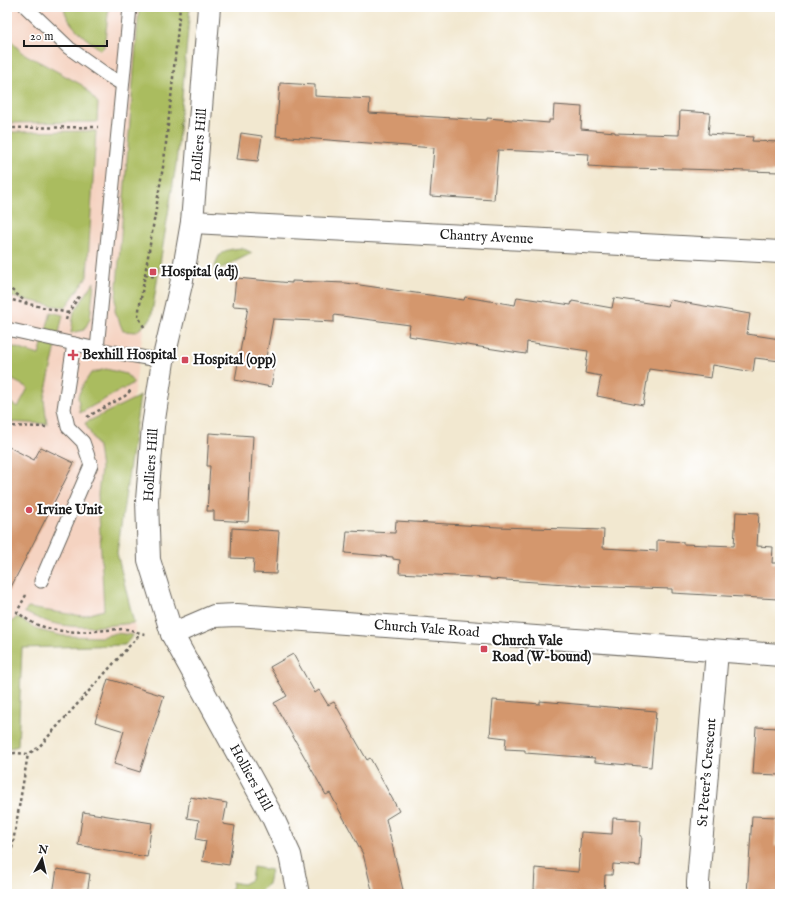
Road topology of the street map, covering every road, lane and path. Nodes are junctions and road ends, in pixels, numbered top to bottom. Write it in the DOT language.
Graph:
graph roads {
  1 [pos="26,7"];
  2 [pos="130,7"];
  3 [pos="180,7"];
  4 [pos="209,7"];
  5 [pos="122,84"];
  6 [pos="119,127"];
  7 [pos="7,128"];
  8 [pos="192,222"];
  9 [pos="780,252"];
  10 [pos="7,286"];
  11 [pos="7,299"];
  12 [pos="28,304"];
  13 [pos="68,313"];
  14 [pos="7,329"];
  15 [pos="74,344"];
  16 [pos="98,349"];
  17 [pos="163,361"];
  18 [pos="7,426"];
  19 [pos="68,427"];
  20 [pos="41,581"];
  21 [pos="27,592"];
  22 [pos="140,634"];
  23 [pos="172,634"];
  24 [pos="716,651"];
  25 [pos="780,655"];
  26 [pos="7,754"];
  27 [pos="28,754"];
  28 [pos="7,878"];
  29 [pos="298,894"];
  30 [pos="698,894"];
  1 -- 5 [label="lane"];
  2 -- 5 [label="lane"];
  3 -- 17 [label="path"];
  4 -- 8 [label="street, Holliers Hill"];
  5 -- 6 [label="lane"];
  6 -- 7 [label="path"];
  6 -- 16 [label="lane"];
  8 -- 9 [label="street, Chantry Avenue"];
  8 -- 17 [label="street, Holliers Hill"];
  10 -- 12 [label="path"];
  11 -- 12 [label="path"];
  12 -- 13 [label="path"];
  14 -- 15 [label="lane"];
  15 -- 16 [label="lane"];
  15 -- 19 [label="lane"];
  16 -- 17 [label="lane"];
  17 -- 19 [label="path"];
  17 -- 23 [label="street, Holliers Hill"];
  18 -- 19 [label="path"];
  19 -- 20 [label="lane"];
  21 -- 22 [label="path"];
  22 -- 23 [label="path"];
  22 -- 27 [label="path"];
  23 -- 24 [label="street, Church Vale Road"];
  23 -- 29 [label="street, Holliers Hill"];
  24 -- 25 [label="street, Church Vale Road"];
  24 -- 30 [label="street, St Peter's Crescent"];
  26 -- 27 [label="path"];
  27 -- 28 [label="path"];
}
